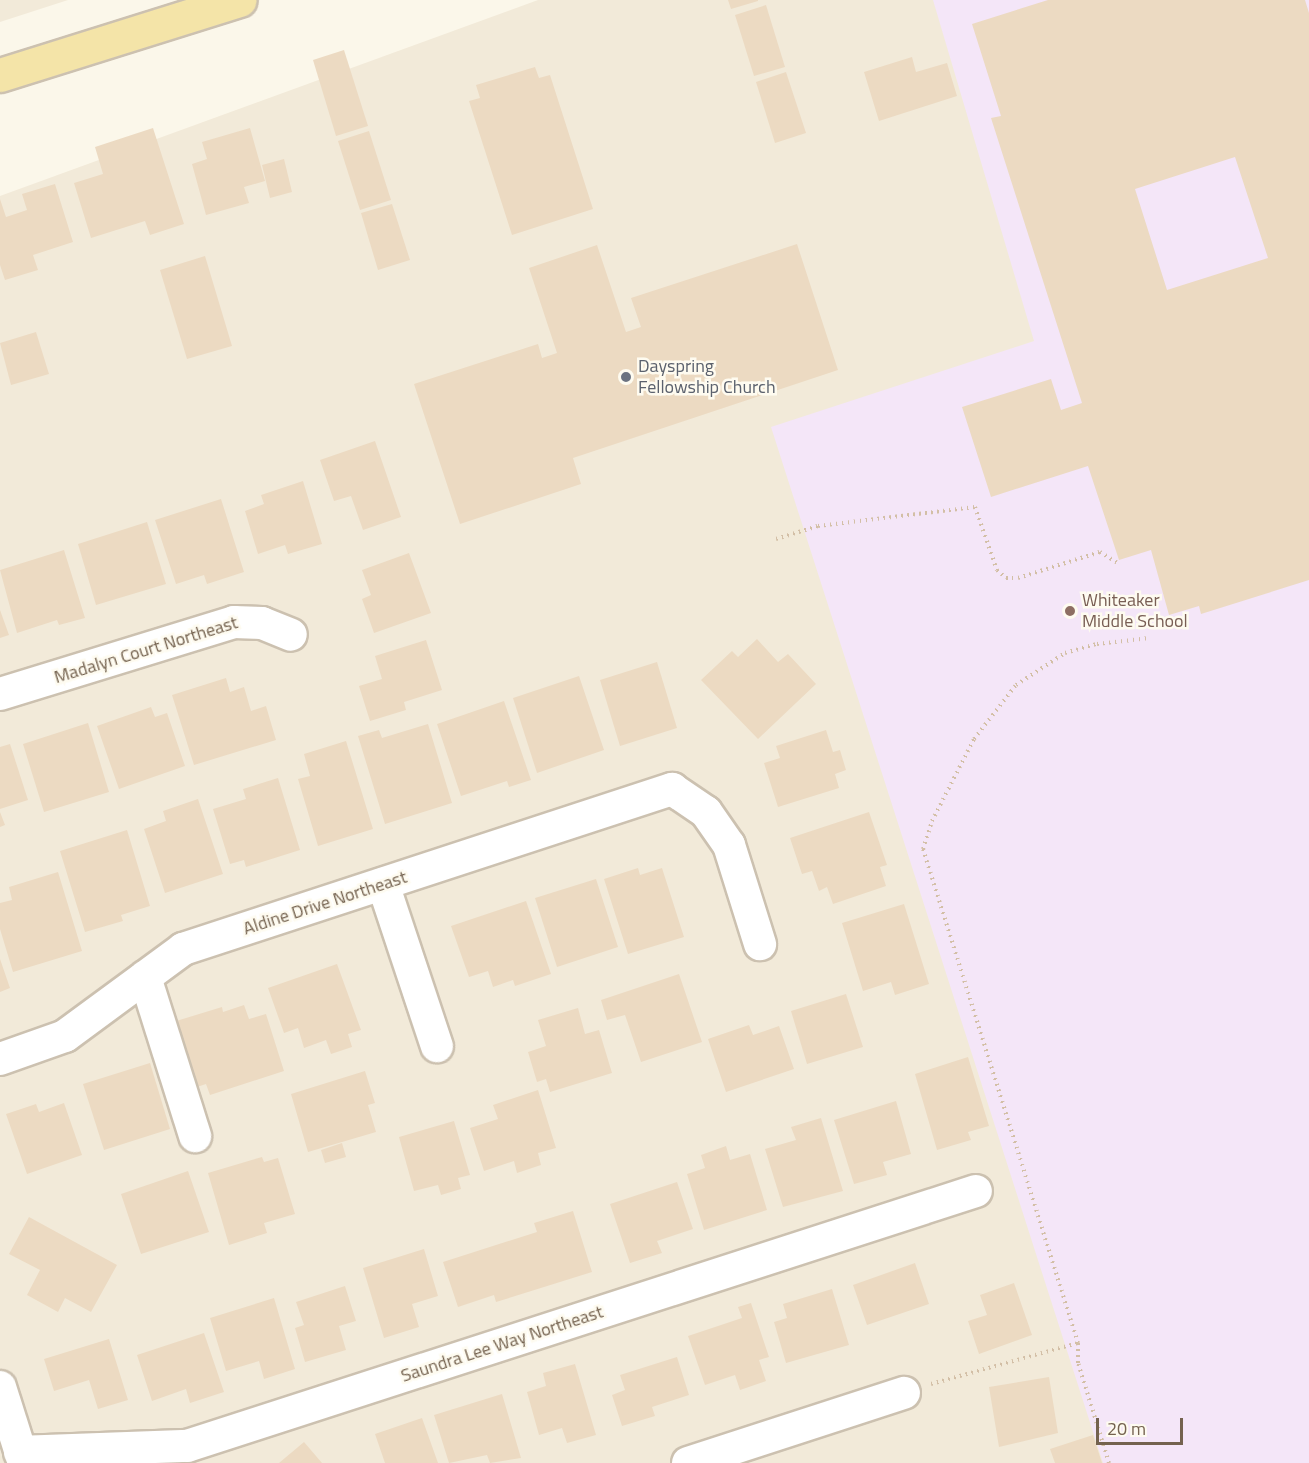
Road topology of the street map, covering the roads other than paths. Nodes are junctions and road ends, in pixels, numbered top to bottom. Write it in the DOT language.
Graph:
graph roads {
  1 [pos="240,0"];
  2 [pos="0,75"];
  3 [pos="291,635"];
  4 [pos="0,694"];
  5 [pos="383,884"];
  6 [pos="760,944"];
  7 [pos="145,977"];
  8 [pos="436,1046"];
  9 [pos="0,1059"];
  10 [pos="195,1136"];
  11 [pos="976,1191"];
  12 [pos="0,1387"];
  13 [pos="904,1393"];
  14 [pos="14,1443"];
  15 [pos="688,1463"];
  1 -- 2 [label="main road"];
  3 -- 4 [label="street, Madalyn Court Northeast"];
  5 -- 6 [label="street, Aldine Drive Northeast"];
  5 -- 7 [label="street, Aldine Drive Northeast"];
  5 -- 8 [label="street"];
  7 -- 9 [label="street, Aldine Drive Northeast"];
  7 -- 10 [label="street"];
  11 -- 14 [label="street, Saundra Lee Way Northeast"];
  12 -- 14 [label="street"];
  13 -- 15 [label="street"];
}
